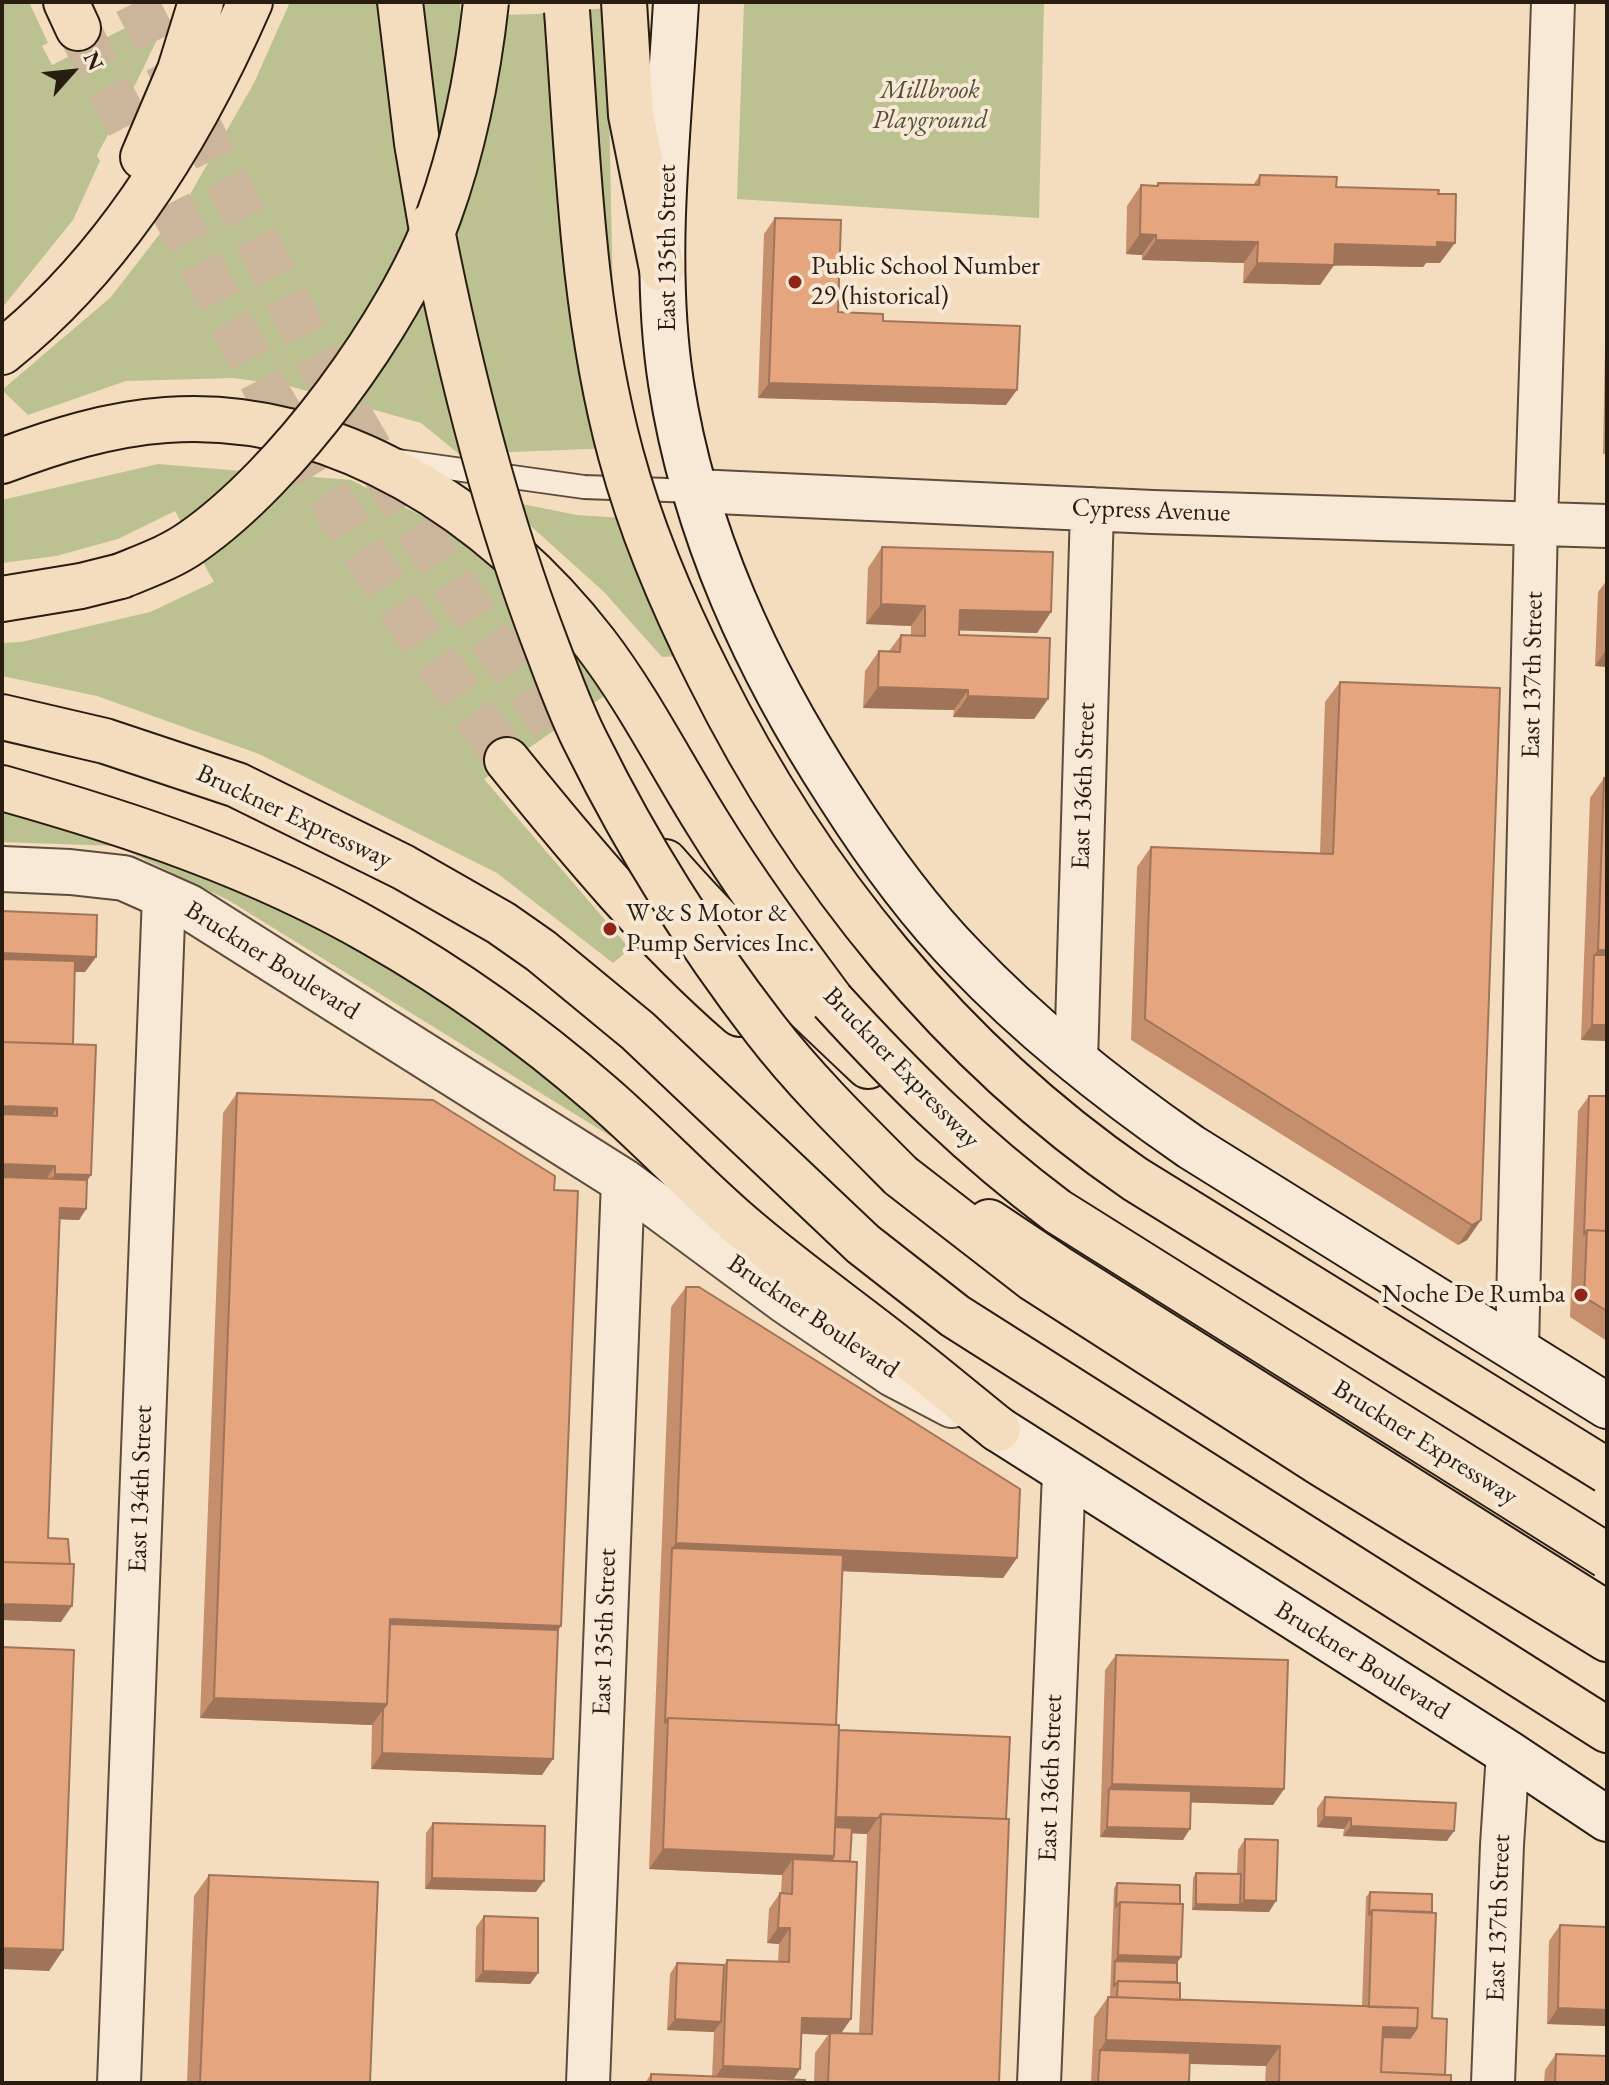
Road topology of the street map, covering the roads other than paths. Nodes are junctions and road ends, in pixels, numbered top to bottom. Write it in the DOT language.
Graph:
graph roads {
  1 [pos="201,2"];
  2 [pos="250,2"];
  3 [pos="400,2"];
  4 [pos="486,2"];
  5 [pos="566,2"];
  6 [pos="624,2"];
  7 [pos="676,2"];
  8 [pos="1553,2"];
  9 [pos="97,260"];
  10 [pos="662,269"];
  11 [pos="2,352"];
  12 [pos="361,456"];
  13 [pos="2,461"];
  14 [pos="695,491"];
  15 [pos="1092,509"];
  16 [pos="1536,523"];
  17 [pos="1607,526"];
  18 [pos="2,599"];
  19 [pos="2,717"];
  20 [pos="555,727"];
  21 [pos="507,760"];
  22 [pos="2,788"];
  23 [pos="2,869"];
  24 [pos="164,895"];
  25 [pos="1076,1062"];
  26 [pos="623,1181"];
  27 [pos="1517,1349"];
  28 [pos="1607,1406"];
  29 [pos="998,1429"];
  30 [pos="1607,1471"];
  31 [pos="1064,1473"];
  32 [pos="1607,1554"];
  33 [pos="1607,1614"];
  34 [pos="1607,1639"];
  35 [pos="1607,1730"];
  36 [pos="1508,1753"];
  37 [pos="1607,1819"];
  38 [pos="119,2083"];
  39 [pos="588,2083"];
  40 [pos="1039,2083"];
  41 [pos="1493,2083"];
  1 -- 9 [label="main road"];
  2 -- 9 [label="main road"];
  3 -- 34 [label="main road, bridge"];
  4 -- 18 [label="main road, bridge"];
  5 -- 30 [label="main road, bridge"];
  6 -- 10 [label="main road"];
  7 -- 10 [label="main road, East 135th Street"];
  8 -- 16 [label="street, East 137th Street"];
  9 -- 11 [label="main road"];
  10 -- 14 [label="main road, East 135th Street"];
  12 -- 13 [label="main road, Bruckner Expressway"];
  12 -- 14 [label="lane"];
  12 -- 32 [label="main road, Bruckner Expressway, bridge"];
  14 -- 15 [label="street, Cypress Avenue"];
  14 -- 25 [label="main road"];
  15 -- 16 [label="street, Cypress Avenue"];
  15 -- 25 [label="street, East 136th Street"];
  16 -- 17 [label="street, Cypress Avenue"];
  16 -- 27 [label="street, East 137th Street"];
  19 -- 35 [label="main road, Bruckner Expressway"];
  20 -- 32 [label="main road"];
  21 -- 33 [label="main road"];
  22 -- 29 [label="main road"];
  23 -- 24 [label="main road, Bruckner Boulevard"];
  24 -- 26 [label="main road, Bruckner Boulevard"];
  24 -- 38 [label="street, East 134th Street"];
  25 -- 27 [label="main road"];
  26 -- 29 [label="main road, Bruckner Boulevard"];
  26 -- 39 [label="street, East 135th Street"];
  27 -- 28 [label="main road"];
  29 -- 31 [label="main road, Bruckner Boulevard"];
  31 -- 36 [label="main road, Bruckner Boulevard"];
  31 -- 40 [label="street, East 136th Street"];
  36 -- 37 [label="main road, Bruckner Boulevard"];
  36 -- 41 [label="street, East 137th Street"];
}
